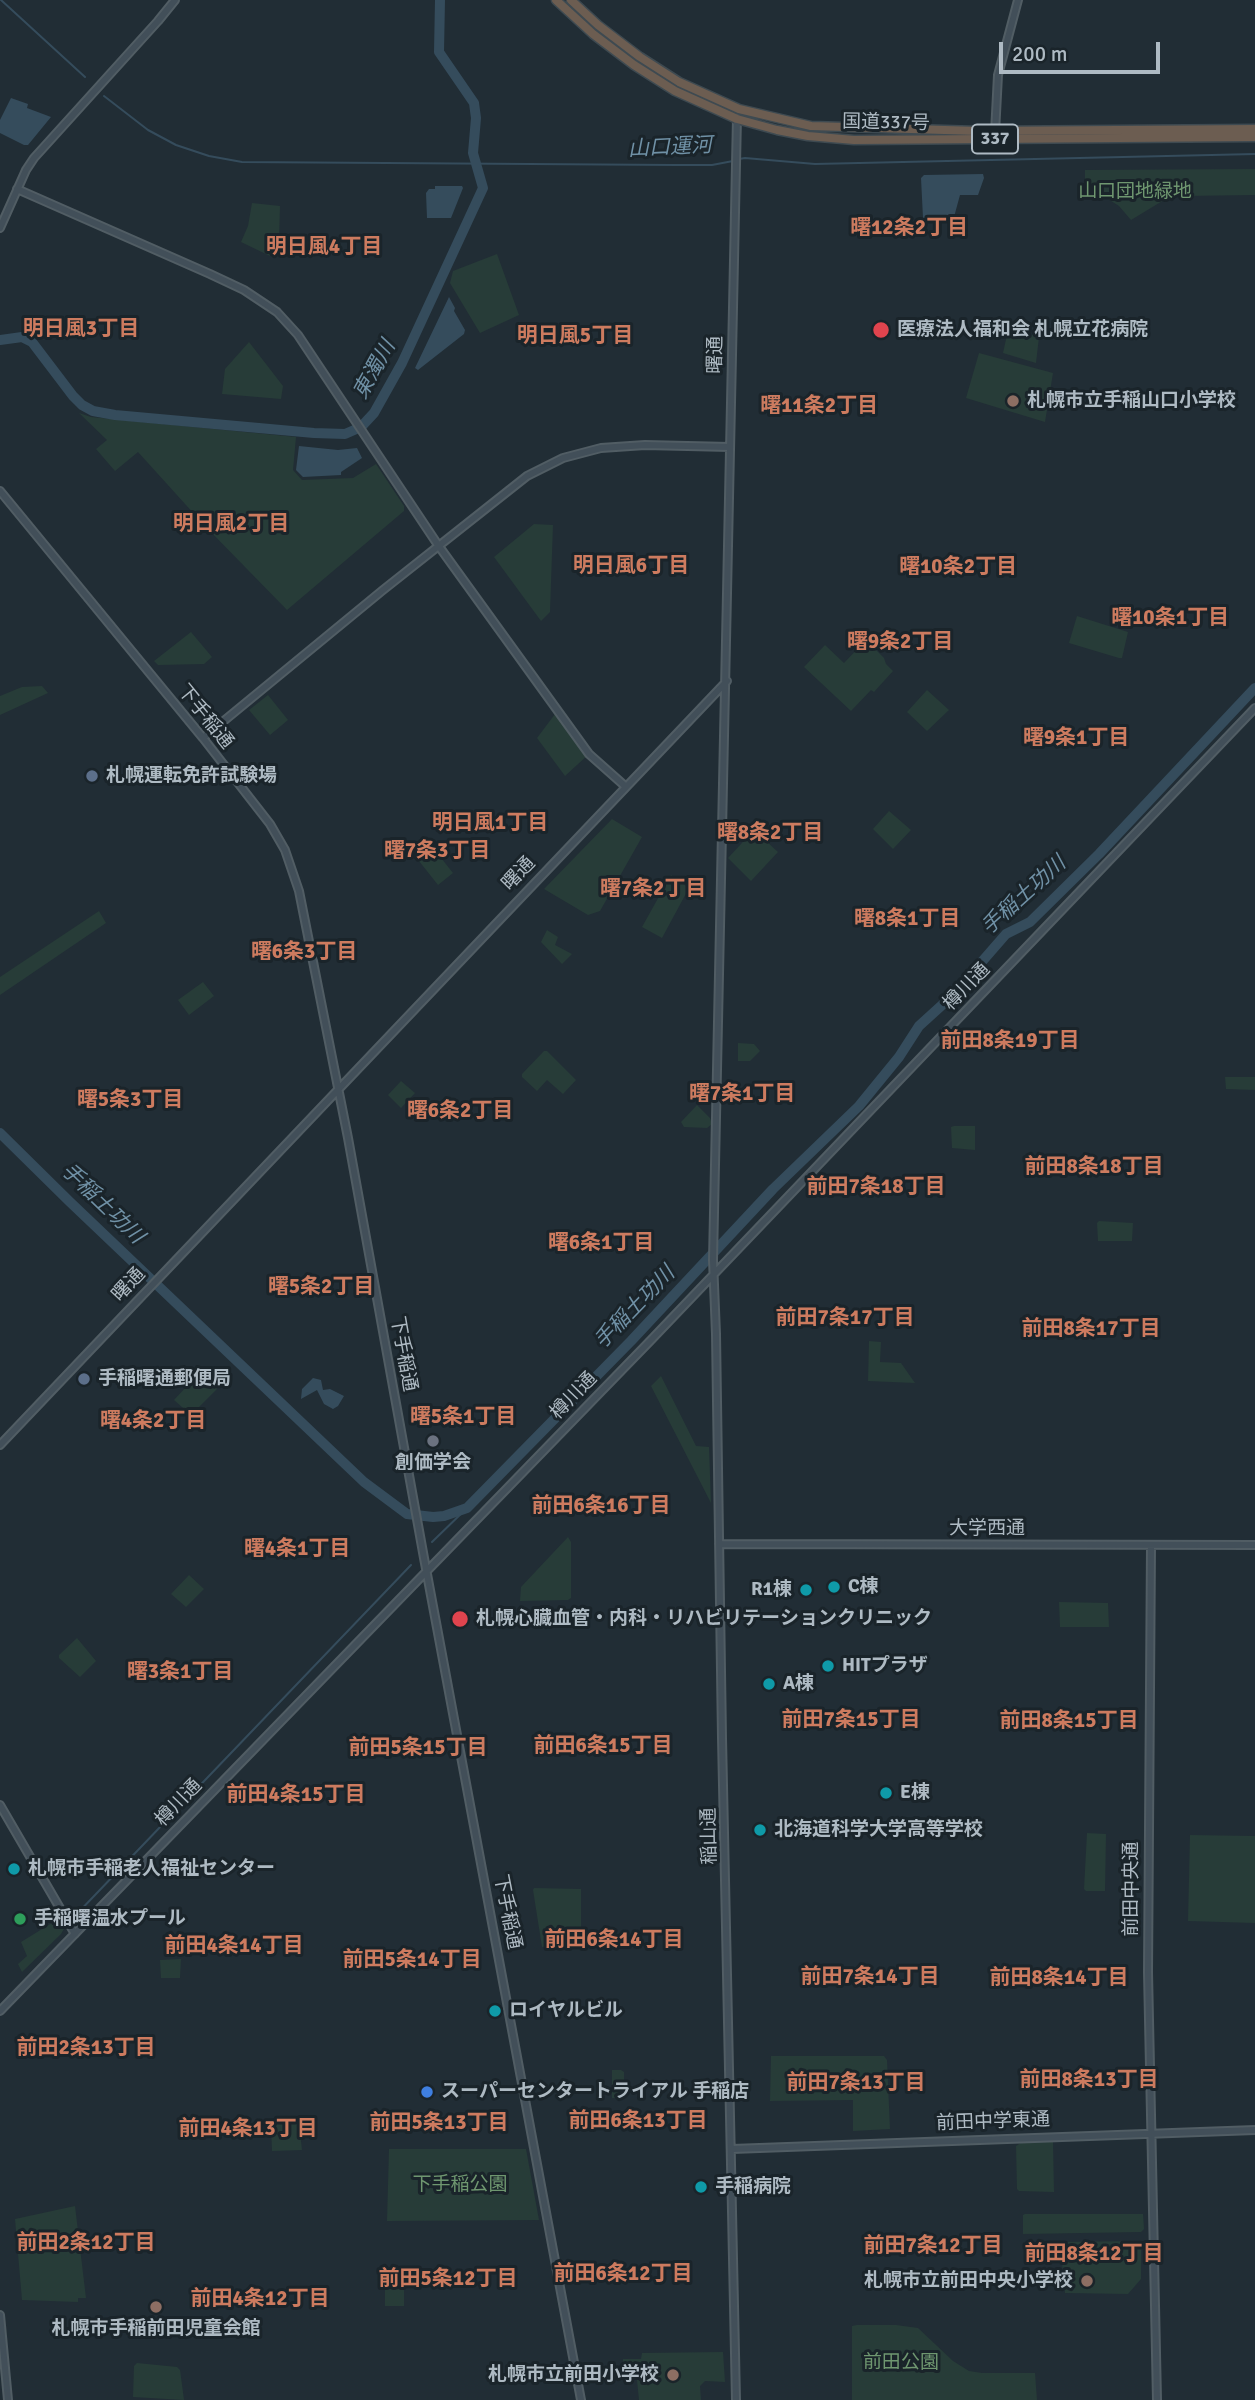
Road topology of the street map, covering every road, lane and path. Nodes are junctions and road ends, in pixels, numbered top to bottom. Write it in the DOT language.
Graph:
graph roads {
  1 [pos="175,0"];
  2 [pos="556,0"];
  3 [pos="571,0"];
  4 [pos="1018,0"];
  5 [pos="739,109"];
  6 [pos="737,119"];
  7 [pos="1255,129"];
  8 [pos="995,135"];
  9 [pos="1255,137"];
  10 [pos="17,189"];
  11 [pos="0,229"];
  12 [pos="730,447"];
  13 [pos="0,491"];
  14 [pos="438,545"];
  15 [pos="727,681"];
  16 [pos="1255,708"];
  17 [pos="203,738"];
  18 [pos="625,786"];
  19 [pos="338,1089"];
  20 [pos="714,1272"];
  21 [pos="0,1445"];
  22 [pos="719,1544"];
  23 [pos="1255,1545"];
  24 [pos="1151,1546"];
  25 [pos="428,1570"];
  26 [pos="0,1805"];
  27 [pos="75,1934"];
  28 [pos="0,2011"];
  29 [pos="1255,2130"];
  30 [pos="1152,2132"];
  31 [pos="732,2149"];
  32 [pos="0,2315"];
  33 [pos="3,2386"];
  34 [pos="8,2400"];
  35 [pos="581,2400"];
  36 [pos="736,2400"];
  37 [pos="1157,2400"];
  1 -- 10 [label="street"];
  2 -- 6 [label="highway, 国道337号 / 337"];
  3 -- 5 [label="highway, 国道337号 / 337"];
  4 -- 8 [label="street"];
  5 -- 6 [label="street, 曙通"];
  5 -- 8 [label="highway, 国道337号 / 337"];
  6 -- 8 [label="highway, 国道337号 / 337"];
  6 -- 12 [label="street, 曙通"];
  7 -- 8 [label="highway, 国道337号 / 337"];
  8 -- 9 [label="highway, 国道337号 / 337"];
  10 -- 11 [label="street"];
  10 -- 14 [label="street"];
  12 -- 14 [label="street"];
  12 -- 15 [label="street, 曙通"];
  13 -- 17 [label="street, 下手稲通"];
  14 -- 17 [label="street"];
  14 -- 18 [label="street"];
  15 -- 18 [label="street, 曙通"];
  15 -- 20 [label="street, 稲山通"];
  16 -- 20 [label="street, 樽川通"];
  17 -- 19 [label="street, 下手稲通"];
  18 -- 19 [label="street, 曙通"];
  19 -- 21 [label="street, 曙通"];
  19 -- 25 [label="street, 下手稲通"];
  20 -- 22 [label="street, 稲山通"];
  20 -- 25 [label="street, 樽川通"];
  22 -- 24 [label="street, 大学西通"];
  22 -- 31 [label="street, 稲山通"];
  23 -- 24 [label="street, 大学西通"];
  24 -- 30 [label="street, 前田中央通"];
  25 -- 27 [label="street, 樽川通"];
  25 -- 35 [label="street, 下手稲通"];
  26 -- 27 [label="street"];
  27 -- 28 [label="street, 樽川通"];
  29 -- 30 [label="street, 前田中学東通"];
  30 -- 31 [label="street, 前田中学東通"];
  30 -- 37 [label="street, 前田中央通"];
  31 -- 36 [label="street, 稲山通"];
  32 -- 33 [label="street"];
  33 -- 34 [label="street"];
}
